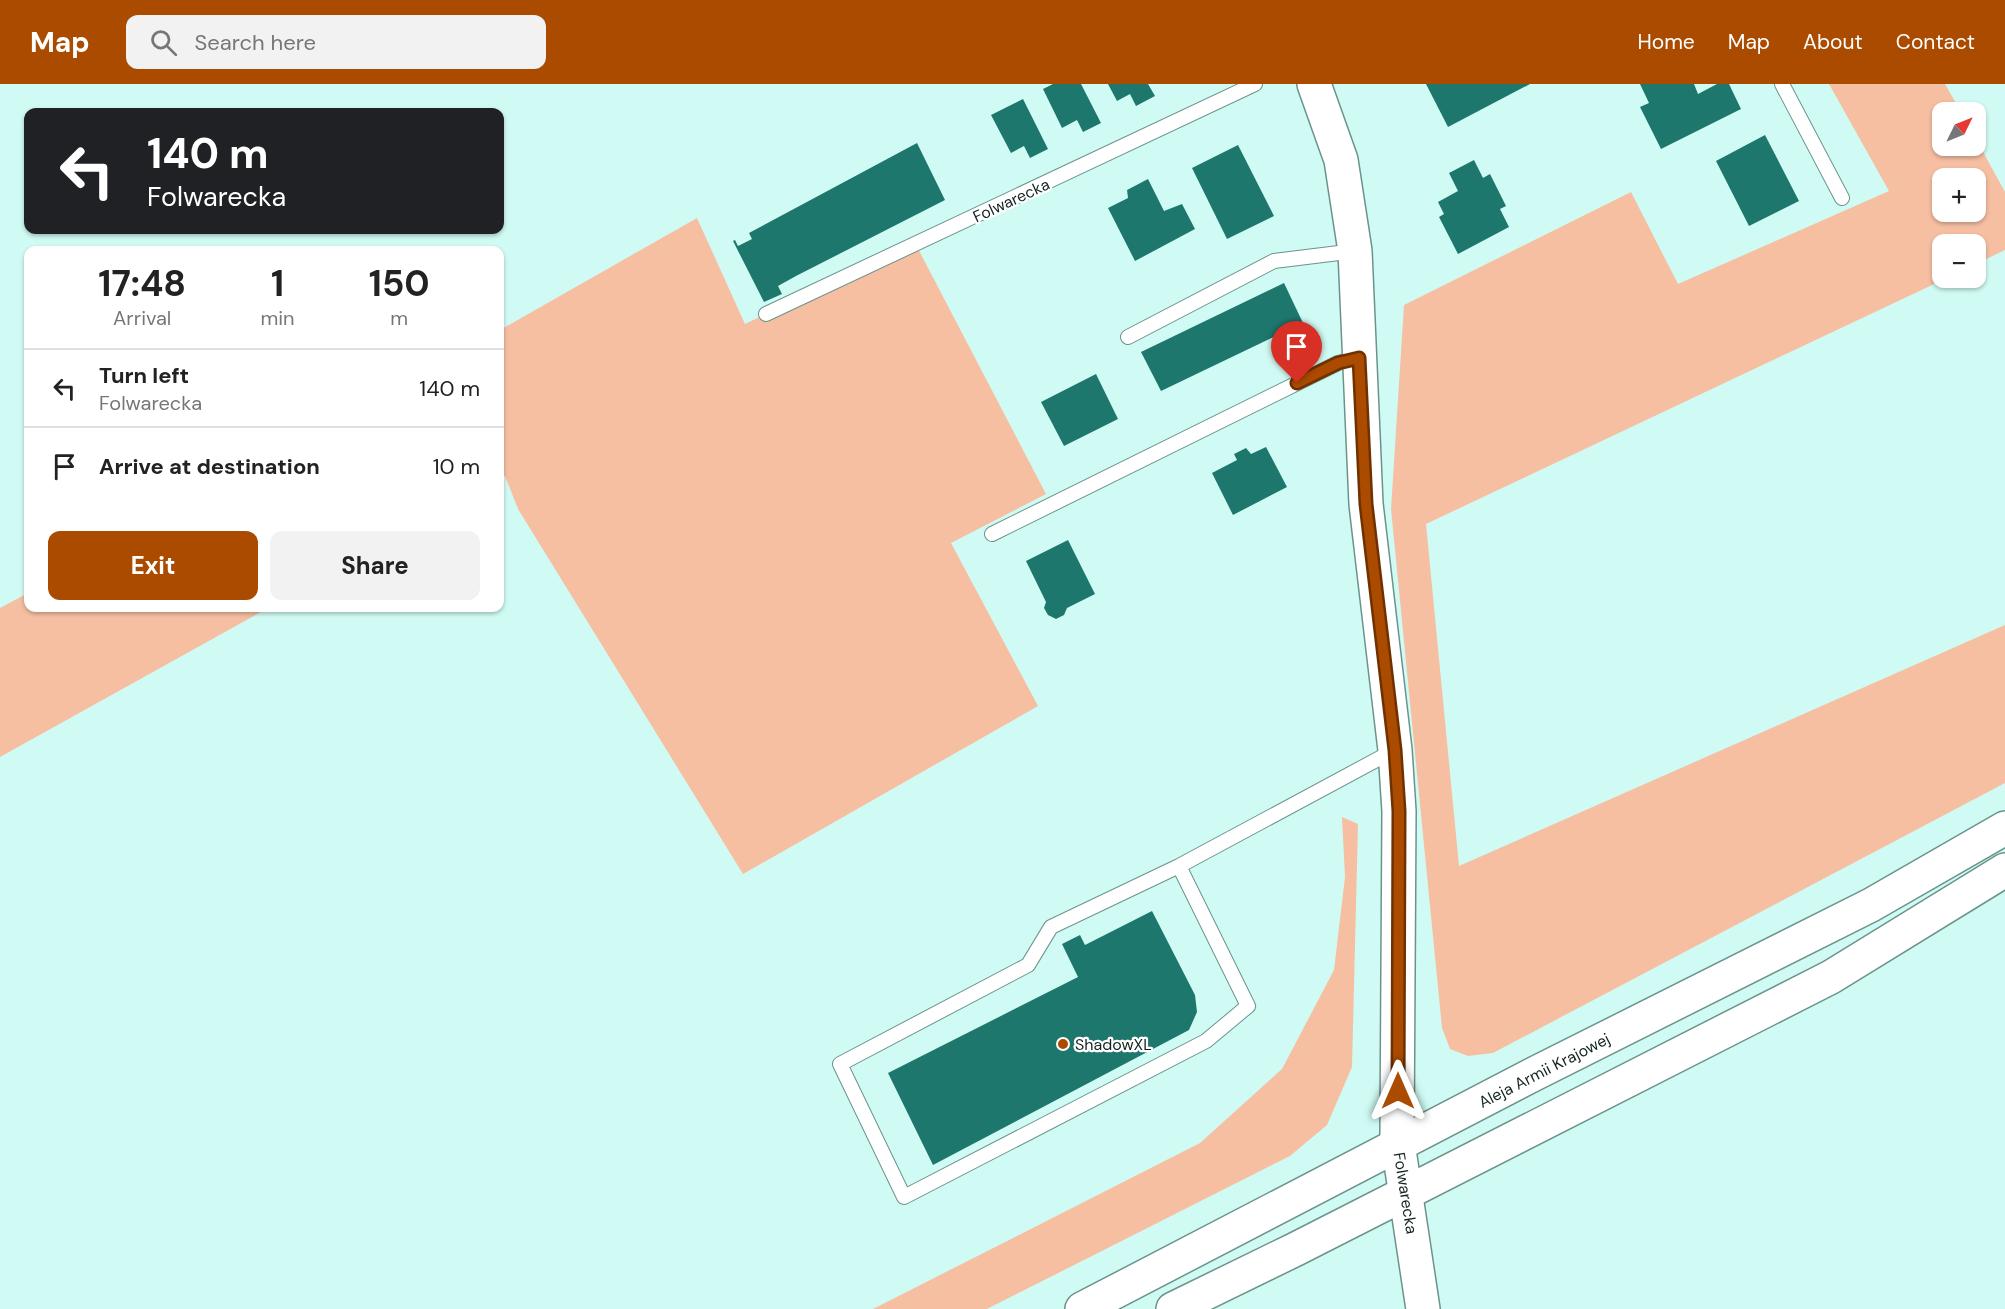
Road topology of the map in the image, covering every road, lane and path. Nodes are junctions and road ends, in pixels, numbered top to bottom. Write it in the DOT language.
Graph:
graph roads {
  1 [pos="1255,84"];
  2 [pos="1314,84"];
  3 [pos="1782,84"];
  4 [pos="1842,198"];
  5 [pos="1355,251"];
  6 [pos="766,314"];
  7 [pos="1128,337"];
  8 [pos="1359,358"];
  9 [pos="992,534"];
  10 [pos="1395,750"];
  11 [pos="2005,828"];
  12 [pos="1179,866"];
  13 [pos="2005,870"];
  14 [pos="1399,1146"];
  15 [pos="1406,1192"];
  16 [pos="1082,1309"];
  17 [pos="1173,1309"];
  18 [pos="1423,1309"];
  1 -- 6 [label="lane, Folwarecka"];
  2 -- 5 [label="main road, Folwarecka"];
  3 -- 4 [label="lane"];
  5 -- 7 [label="lane"];
  5 -- 8 [label="main road, Folwarecka"];
  8 -- 9 [label="lane"];
  8 -- 10 [label="main road, Folwarecka"];
  10 -- 12 [label="lane"];
  10 -- 14 [label="main road, Folwarecka"];
  11 -- 14 [label="main road, Aleja Armii Krajowej"];
  12 -- 12 [label="lane"];
  13 -- 15 [label="main road"];
  14 -- 15 [label="main road, Folwarecka"];
  14 -- 16 [label="main road, Aleja Armii Krajowej"];
  15 -- 17 [label="main road"];
  15 -- 18 [label="main road, Folwarecka"];
}
